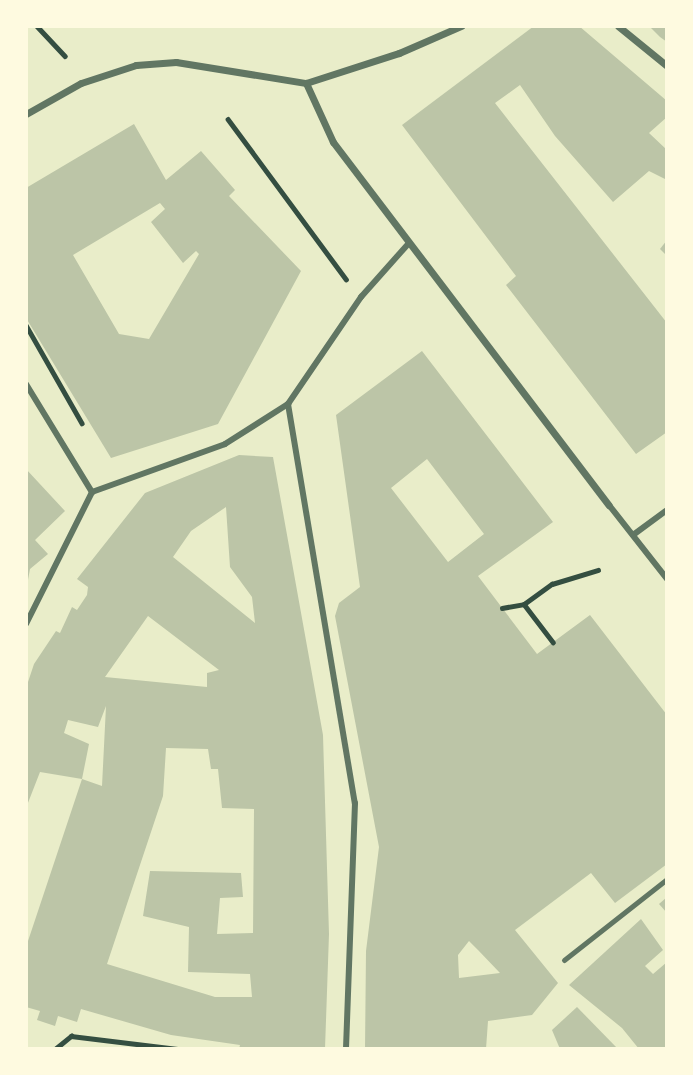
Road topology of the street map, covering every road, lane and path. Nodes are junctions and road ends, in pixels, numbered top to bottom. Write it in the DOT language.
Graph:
graph roads {
  1 [pos="37,26"];
  2 [pos="461,26"];
  3 [pos="618,26"];
  4 [pos="65,56"];
  5 [pos="667,66"];
  6 [pos="306,83"];
  7 [pos="26,114"];
  8 [pos="228,119"];
  9 [pos="408,244"];
  10 [pos="360,297"];
  11 [pos="26,325"];
  12 [pos="44,355"];
  13 [pos="26,384"];
  14 [pos="288,404"];
  15 [pos="92,492"];
  16 [pos="609,505"];
  17 [pos="667,510"];
  18 [pos="633,535"];
  19 [pos="598,570"];
  20 [pos="667,579"];
  21 [pos="524,604"];
  22 [pos="502,608"];
  23 [pos="26,624"];
  24 [pos="553,642"];
  25 [pos="667,879"];
  26 [pos="564,960"];
  27 [pos="55,1049"];
  28 [pos="177,1049"];
  29 [pos="346,1049"];
  1 -- 4 [label="path"];
  2 -- 6 [label="street"];
  3 -- 5 [label="street"];
  6 -- 7 [label="street"];
  6 -- 9 [label="street"];
  8 -- 10 [label="path"];
  9 -- 10 [label="street"];
  9 -- 16 [label="street"];
  10 -- 14 [label="street"];
  11 -- 12 [label="path"];
  13 -- 15 [label="street"];
  14 -- 15 [label="street"];
  14 -- 29 [label="street"];
  15 -- 23 [label="street"];
  16 -- 18 [label="street"];
  17 -- 18 [label="street"];
  18 -- 20 [label="street"];
  19 -- 21 [label="path"];
  21 -- 22 [label="path"];
  21 -- 24 [label="path"];
  25 -- 26 [label="lane"];
  27 -- 28 [label="path"];
}
